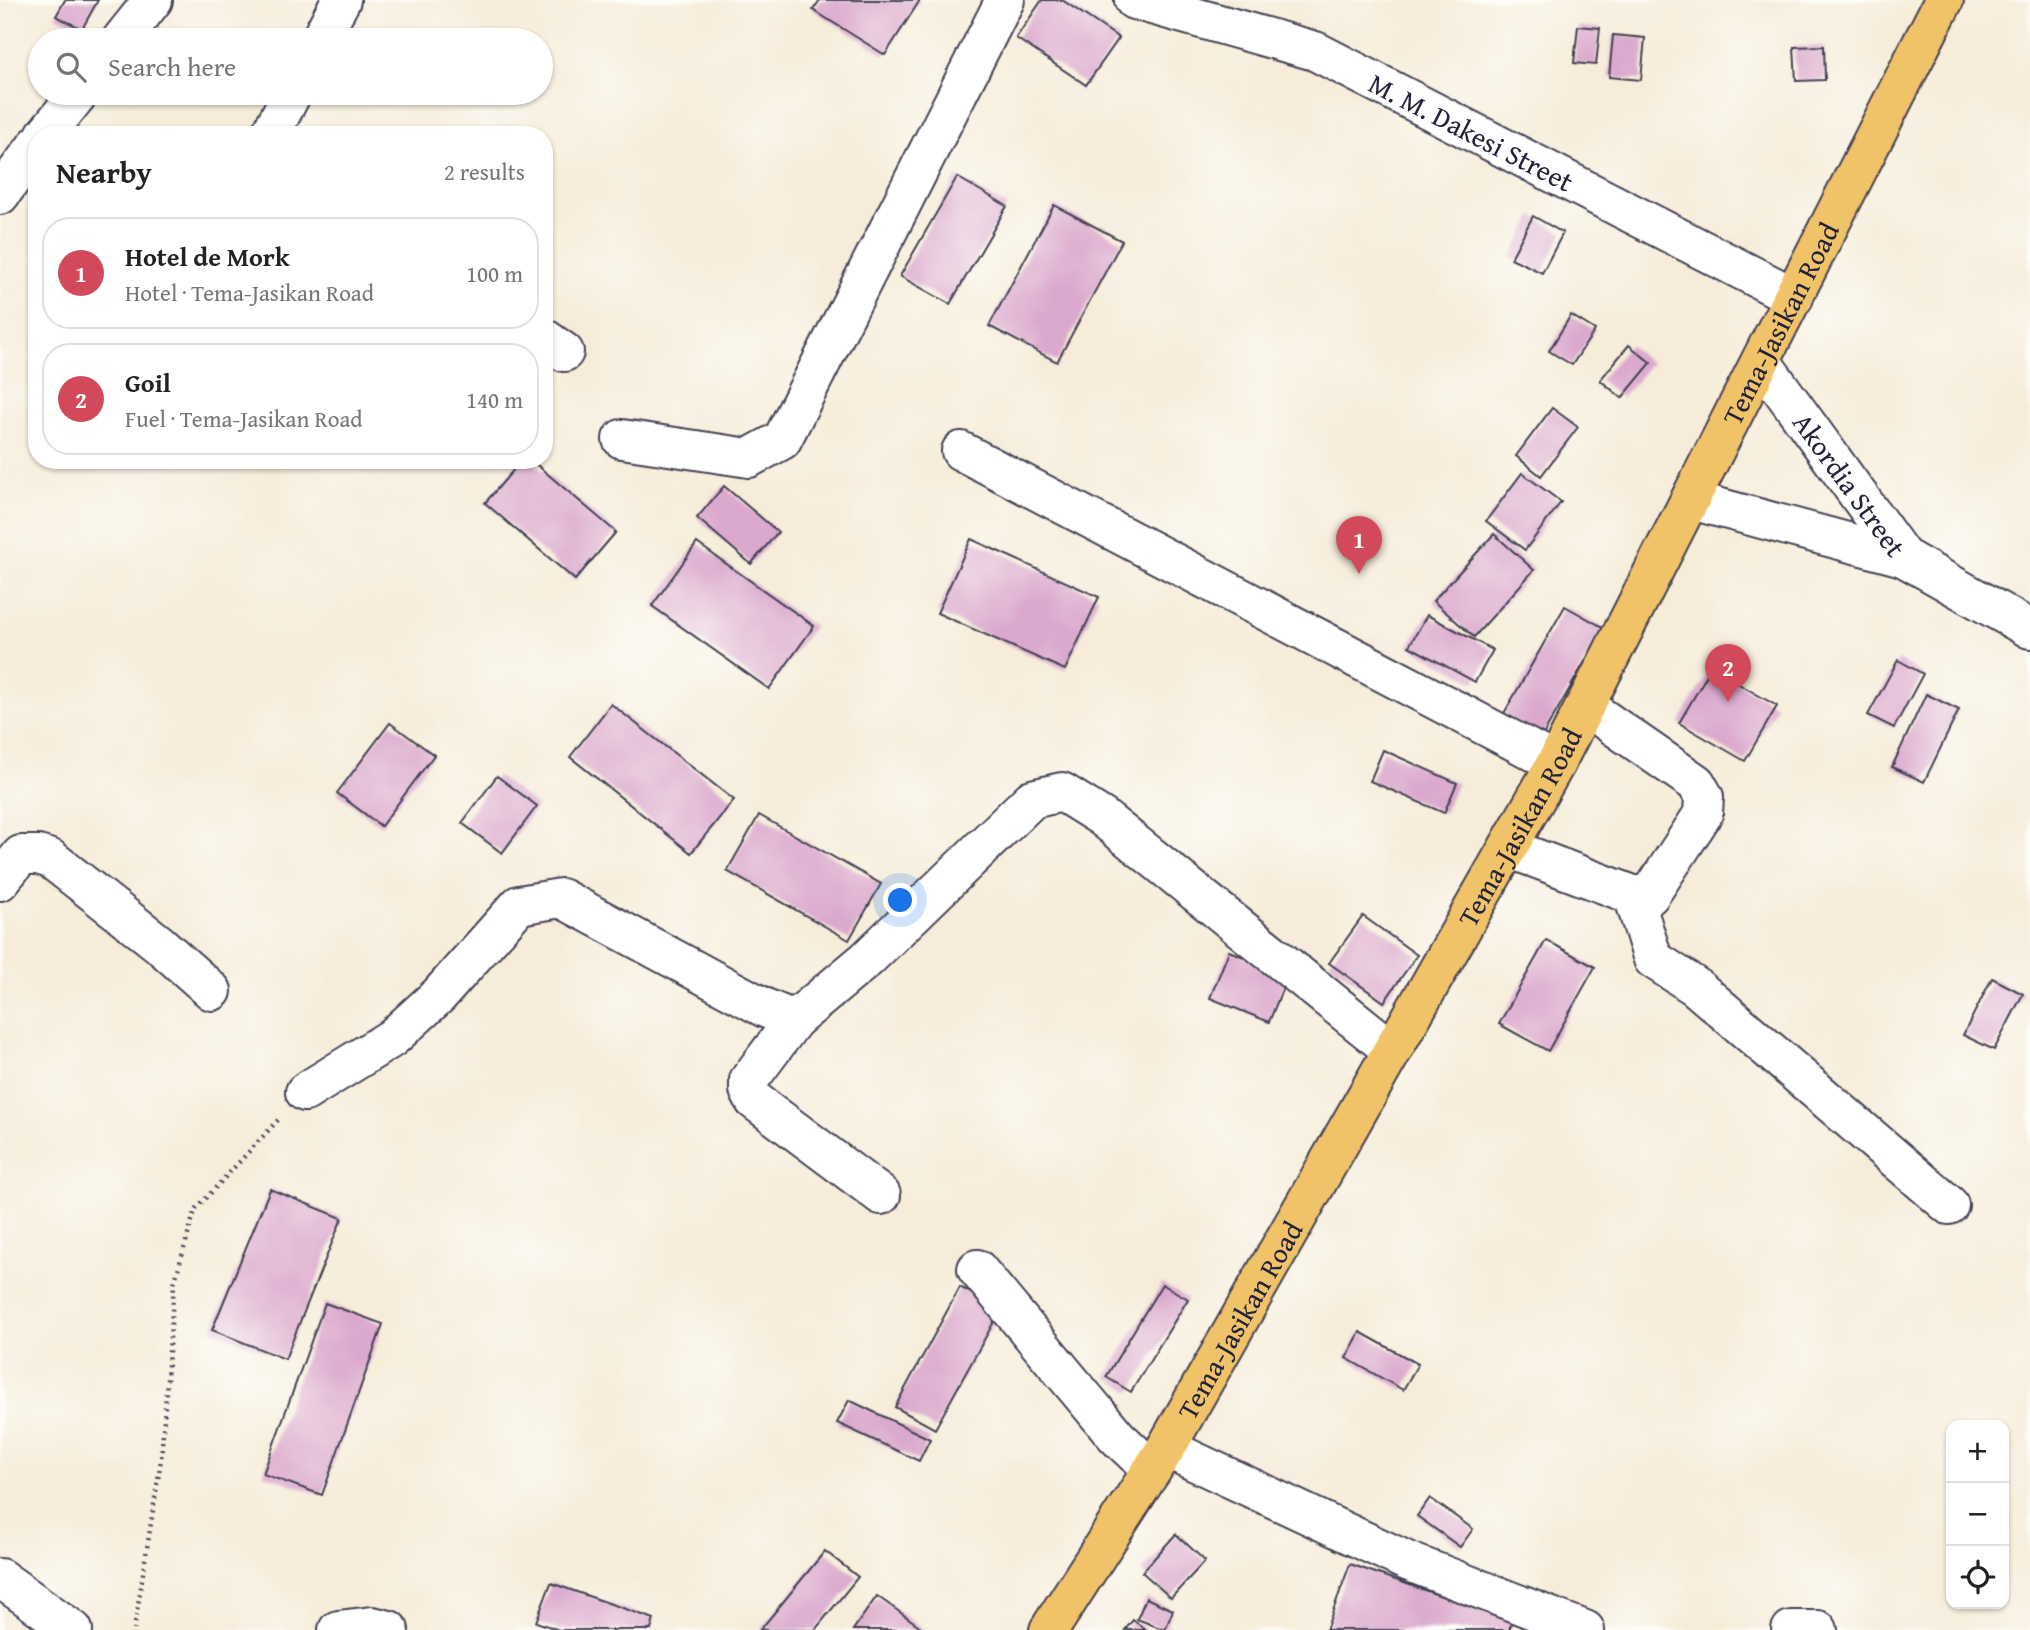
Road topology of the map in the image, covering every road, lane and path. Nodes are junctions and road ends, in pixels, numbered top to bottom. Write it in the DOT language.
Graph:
graph roads {
  1 [pos="153,0"];
  2 [pos="341,0"];
  3 [pos="1004,0"];
  4 [pos="1134,0"];
  5 [pos="1944,0"];
  6 [pos="131,28"];
  7 [pos="326,28"];
  8 [pos="69,105"];
  9 [pos="286,105"];
  10 [pos="52,126"];
  11 [pos="275,126"];
  12 [pos="28,157"];
  13 [pos="0,195"];
  14 [pos="1794,297"];
  15 [pos="1761,361"];
  16 [pos="622,439"];
  17 [pos="961,450"];
  18 [pos="1691,500"];
  19 [pos="1903,557"];
  20 [pos="2030,629"];
  21 [pos="1585,706"];
  22 [pos="1556,763"];
  23 [pos="1508,848"];
  24 [pos="0,881"];
  25 [pos="1633,895"];
  26 [pos="212,991"];
  27 [pos="794,1020"];
  28 [pos="1392,1050"];
  29 [pos="305,1091"];
  30 [pos="881,1195"];
  31 [pos="1949,1205"];
  32 [pos="977,1269"];
  33 [pos="1159,1459"];
  34 [pos="0,1578"];
  35 [pos="73,1630"];
  36 [pos="134,1630"];
  37 [pos="338,1630"];
  38 [pos="389,1630"];
  39 [pos="1049,1630"];
  40 [pos="1585,1630"];
  41 [pos="1791,1630"];
  42 [pos="1818,1630"];
  1 -- 6 [label="street"];
  2 -- 7 [label="street"];
  3 -- 16 [label="street"];
  4 -- 14 [label="street, M. M. Dakesi Street"];
  5 -- 14 [label="highway, Tema-Jasikan Road"];
  8 -- 10 [label="street"];
  9 -- 11 [label="street"];
  12 -- 13 [label="street"];
  14 -- 15 [label="highway, Tema-Jasikan Road"];
  15 -- 18 [label="highway, Tema-Jasikan Road"];
  15 -- 19 [label="street, Akordia Street"];
  17 -- 22 [label="street"];
  18 -- 19 [label="street"];
  18 -- 21 [label="highway, Tema-Jasikan Road"];
  19 -- 20 [label="street, Akordia Street"];
  21 -- 22 [label="highway, Tema-Jasikan Road"];
  21 -- 25 [label="street"];
  22 -- 23 [label="highway, Tema-Jasikan Road"];
  23 -- 25 [label="street"];
  23 -- 28 [label="highway, Tema-Jasikan Road"];
  24 -- 26 [label="street"];
  25 -- 31 [label="street"];
  27 -- 28 [label="street"];
  27 -- 29 [label="street"];
  27 -- 30 [label="street"];
  28 -- 33 [label="highway, Tema-Jasikan Road"];
  29 -- 36 [label="path"];
  32 -- 33 [label="street"];
  33 -- 39 [label="highway, Tema-Jasikan Road"];
  33 -- 40 [label="street"];
  34 -- 35 [label="street"];
  37 -- 38 [label="street"];
  41 -- 42 [label="street"];
}
